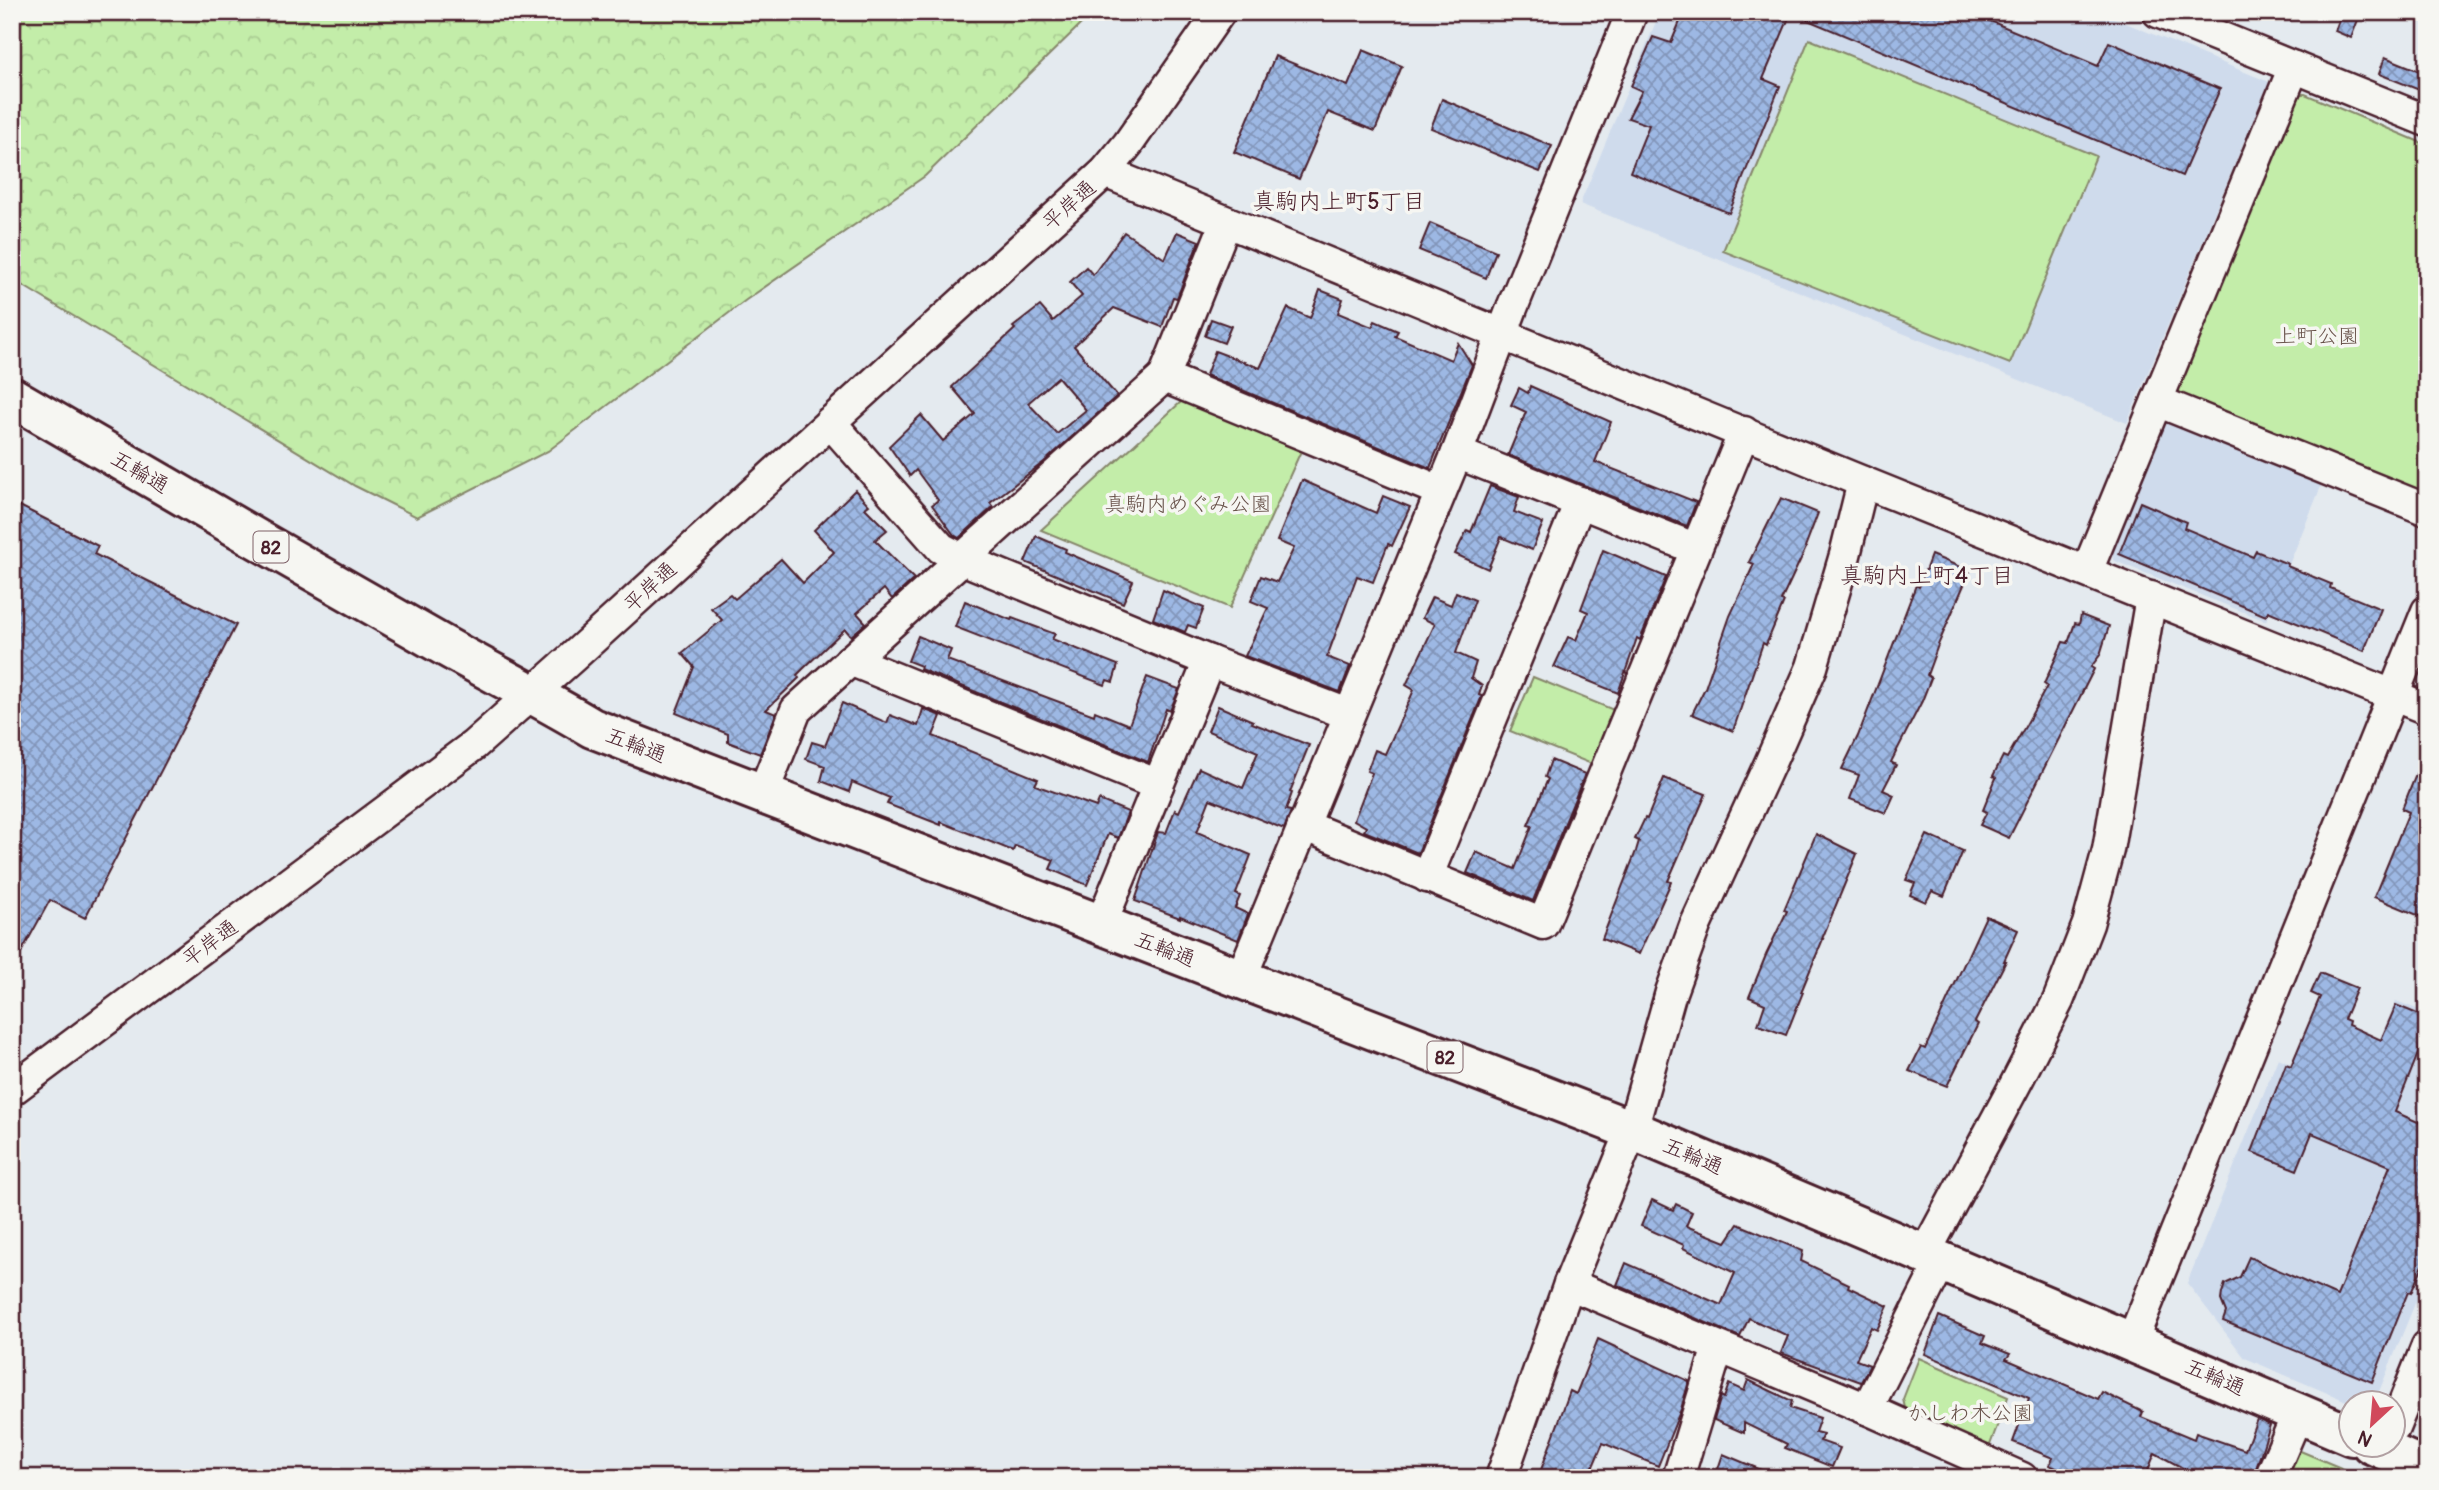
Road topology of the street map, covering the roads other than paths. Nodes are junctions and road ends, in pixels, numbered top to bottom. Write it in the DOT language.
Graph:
graph roads {
  1 [pos="1220,12"];
  2 [pos="1632,12"];
  3 [pos="2158,12"];
  4 [pos="2294,66"];
  5 [pos="2427,121"];
  6 [pos="1105,172"];
  7 [pos="1226,222"];
  8 [pos="1502,334"];
  9 [pos="1164,377"];
  10 [pos="12,397"];
  11 [pos="2157,401"];
  12 [pos="830,422"];
  13 [pos="1744,432"];
  14 [pos="1457,453"];
  15 [pos="1863,482"];
  16 [pos="1440,491"];
  17 [pos="1580,502"];
  18 [pos="2427,510"];
  19 [pos="1696,549"];
  20 [pos="961,559"];
  21 [pos="2087,571"];
  22 [pos="2151,597"];
  23 [pos="2427,611"];
  24 [pos="850,660"];
  25 [pos="1209,661"];
  26 [pos="533,693"];
  27 [pos="2393,696"];
  28 [pos="2427,709"];
  29 [pos="1348,714"];
  30 [pos="1158,785"];
  31 [pos="764,793"];
  32 [pos="1303,825"];
  33 [pos="1427,877"];
  34 [pos="1101,924"];
  35 [pos="1241,978"];
  36 [pos="12,1090"];
  37 [pos="1632,1130"];
  38 [pos="1933,1256"];
  39 [pos="1569,1284"];
  40 [pos="2132,1341"];
  41 [pos="2427,1346"];
  42 [pos="1718,1347"];
  43 [pos="2405,1388"];
  44 [pos="1867,1409"];
  45 [pos="2298,1413"];
  46 [pos="2338,1427"];
  47 [pos="2408,1458"];
  48 [pos="2427,1469"];
  49 [pos="1501,1478"];
  50 [pos="1678,1478"];
  51 [pos="2022,1478"];
  52 [pos="2270,1478"];
  1 -- 6 [label="street, 平岸通"];
  2 -- 8 [label="street"];
  3 -- 4 [label="street"];
  4 -- 5 [label="street"];
  4 -- 11 [label="street"];
  6 -- 7 [label="street"];
  6 -- 12 [label="street, 平岸通"];
  7 -- 8 [label="street"];
  7 -- 9 [label="street"];
  8 -- 13 [label="street"];
  8 -- 14 [label="street"];
  9 -- 16 [label="street"];
  9 -- 20 [label="street"];
  10 -- 26 [label="main road, 五輪通 / 82"];
  11 -- 18 [label="street"];
  11 -- 21 [label="street"];
  12 -- 20 [label="street"];
  12 -- 26 [label="street, 平岸通"];
  13 -- 15 [label="street"];
  13 -- 19 [label="street"];
  14 -- 16 [label="street"];
  14 -- 17 [label="street"];
  15 -- 21 [label="street"];
  15 -- 37 [label="street"];
  16 -- 29 [label="street"];
  17 -- 19 [label="street"];
  17 -- 33 [label="street"];
  19 -- 33 [label="street"];
  20 -- 24 [label="street"];
  20 -- 25 [label="street"];
  21 -- 22 [label="street"];
  22 -- 27 [label="street"];
  22 -- 38 [label="street"];
  23 -- 27 [label="street"];
  24 -- 30 [label="street"];
  24 -- 31 [label="street"];
  25 -- 29 [label="street"];
  25 -- 30 [label="street"];
  26 -- 31 [label="main road, 五輪通 / 82"];
  26 -- 36 [label="street, 平岸通"];
  27 -- 28 [label="street"];
  27 -- 40 [label="street"];
  29 -- 32 [label="street"];
  30 -- 34 [label="street"];
  31 -- 34 [label="main road, 五輪通 / 82"];
  32 -- 33 [label="street"];
  32 -- 35 [label="street"];
  34 -- 35 [label="main road, 五輪通 / 82"];
  35 -- 37 [label="main road, 五輪通 / 82"];
  37 -- 38 [label="main road, 五輪通 / 82"];
  37 -- 39 [label="street"];
  38 -- 40 [label="main road, 五輪通 / 82"];
  38 -- 44 [label="street"];
  39 -- 42 [label="street"];
  39 -- 49 [label="street"];
  40 -- 45 [label="main road, 五輪通 / 82"];
  41 -- 43 [label="street"];
  42 -- 44 [label="street"];
  42 -- 50 [label="street"];
  44 -- 51 [label="street"];
  45 -- 46 [label="main road, 五輪通 / 82"];
  45 -- 52 [label="street"];
  47 -- 48 [label="main road, 五輪通 / 82"];
}
